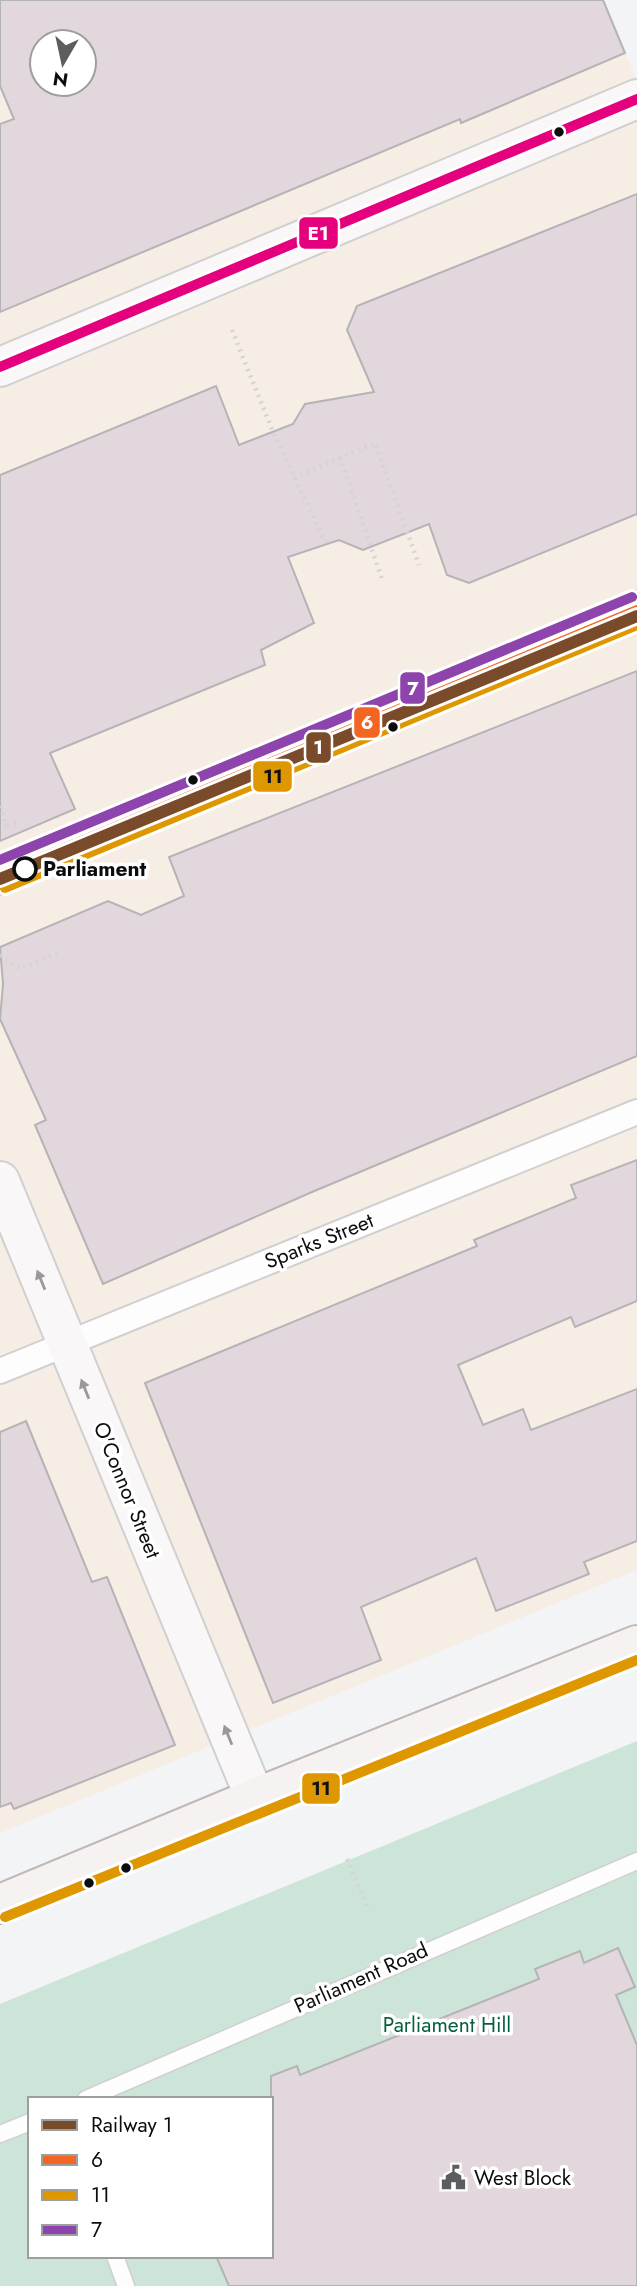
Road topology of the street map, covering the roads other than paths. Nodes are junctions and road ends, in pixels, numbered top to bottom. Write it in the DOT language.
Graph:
graph roads {
  1 [pos="637,99"];
  2 [pos="0,367"];
  3 [pos="637,610"];
  4 [pos="0,874"];
  5 [pos="637,1112"];
  6 [pos="0,1181"];
  7 [pos="67,1343"];
  8 [pos="0,1371"];
  9 [pos="637,1645"];
  10 [pos="255,1798"];
  11 [pos="637,1861"];
  12 [pos="0,1904"];
  13 [pos="91,2097"];
  14 [pos="28,2123"];
  15 [pos="0,2134"];
  16 [pos="116,2258"];
  17 [pos="126,2286"];
  1 -- 2 [label="main road"];
  3 -- 4 [label="street"];
  5 -- 7 [label="street, Sparks Street"];
  7 -- 6 [label="main road, O'Connor Street, one-way"];
  7 -- 8 [label="street, Sparks Street"];
  10 -- 7 [label="main road, O'Connor Street, one-way"];
  9 -- 10 [label="main road"];
  10 -- 12 [label="main road"];
  11 -- 13 [label="lane, Parliament Road"];
  14 -- 15 [label="lane"];
  16 -- 17 [label="lane"];
}
